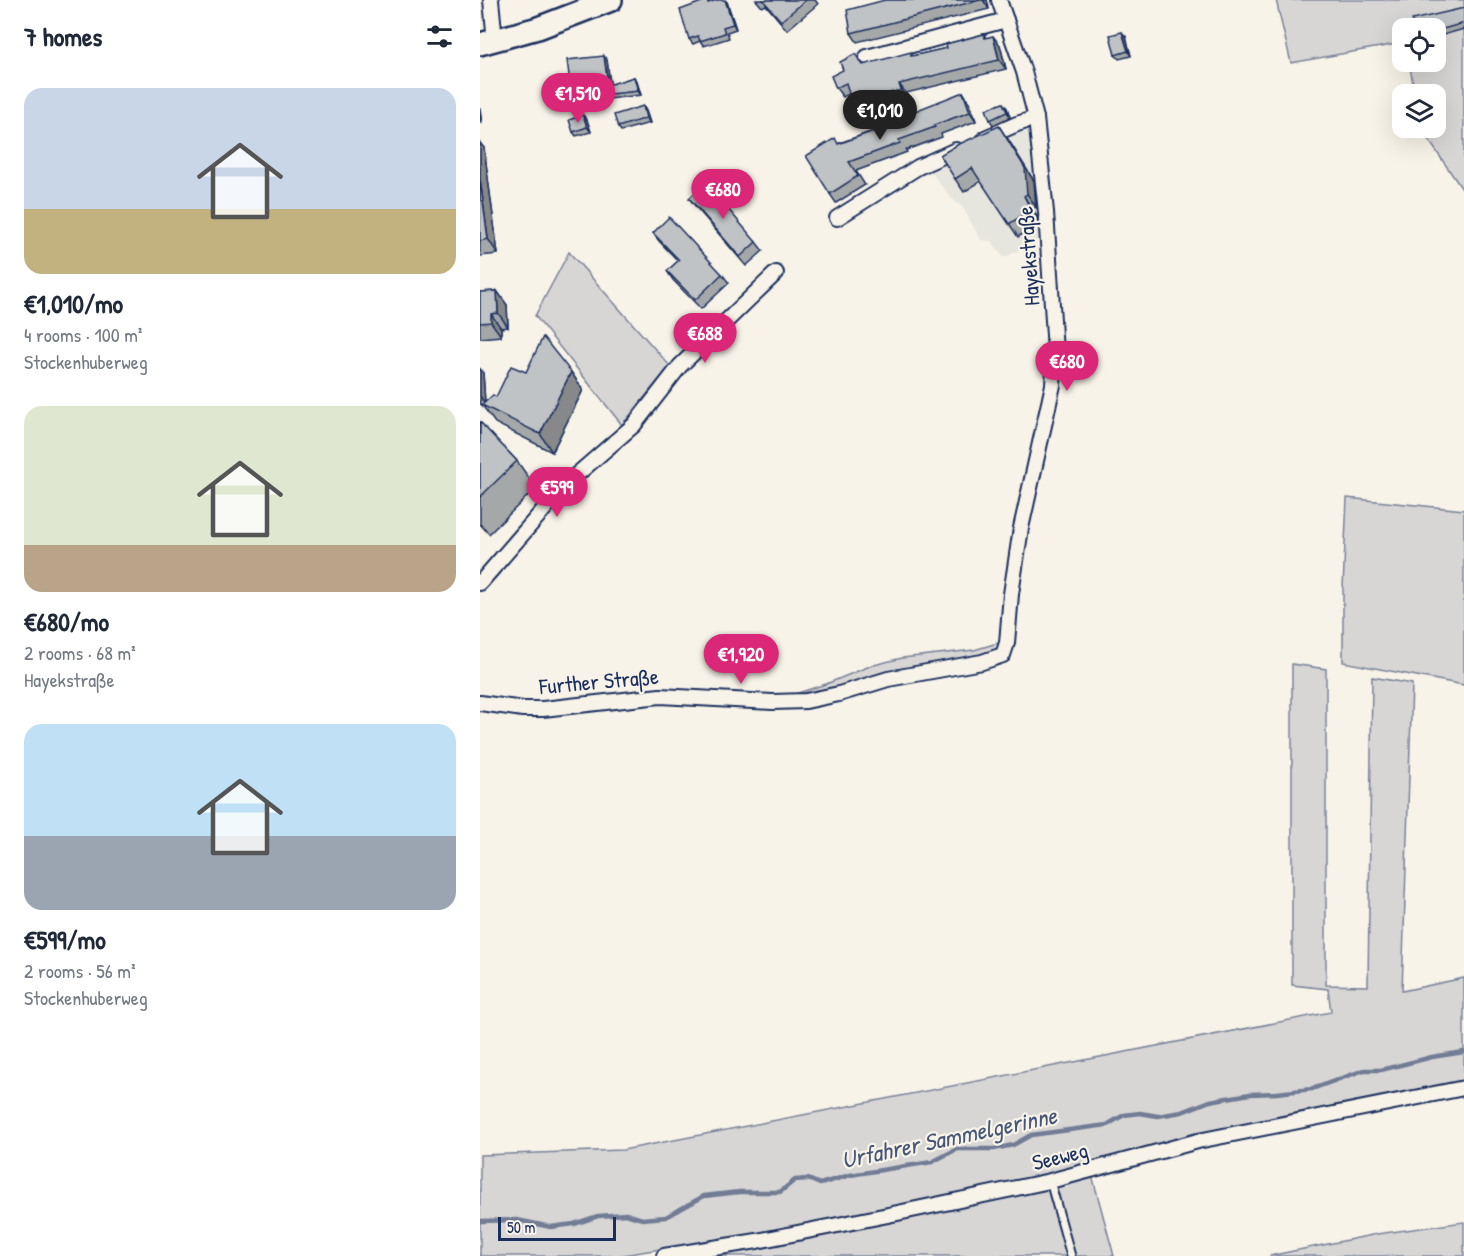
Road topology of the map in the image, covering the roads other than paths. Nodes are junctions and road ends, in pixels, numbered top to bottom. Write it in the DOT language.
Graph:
graph roads {
  1 [pos="491,0"];
  2 [pos="611,0"];
  3 [pos="999,0"];
  4 [pos="1006,20"];
  5 [pos="488,42"];
  6 [pos="867,57"];
  7 [pos="1036,118"];
  8 [pos="837,218"];
  9 [pos="776,273"];
  10 [pos="480,583"];
  11 [pos="1003,655"];
  12 [pos="480,703"];
  13 [pos="1464,1088"];
  14 [pos="1050,1181"];
  15 [pos="664,1256"];
  16 [pos="1071,1256"];
  1 -- 5 [label="street"];
  2 -- 5 [label="main road"];
  3 -- 4 [label="street, Hayekstraße"];
  4 -- 6 [label="street"];
  4 -- 7 [label="street, Hayekstraße"];
  7 -- 8 [label="street"];
  7 -- 11 [label="street, Hayekstraße"];
  9 -- 10 [label="street"];
  11 -- 12 [label="street, Further Straße"];
  13 -- 14 [label="street, Seeweg"];
  14 -- 15 [label="street, Seeweg"];
  14 -- 16 [label="lane"];
}
